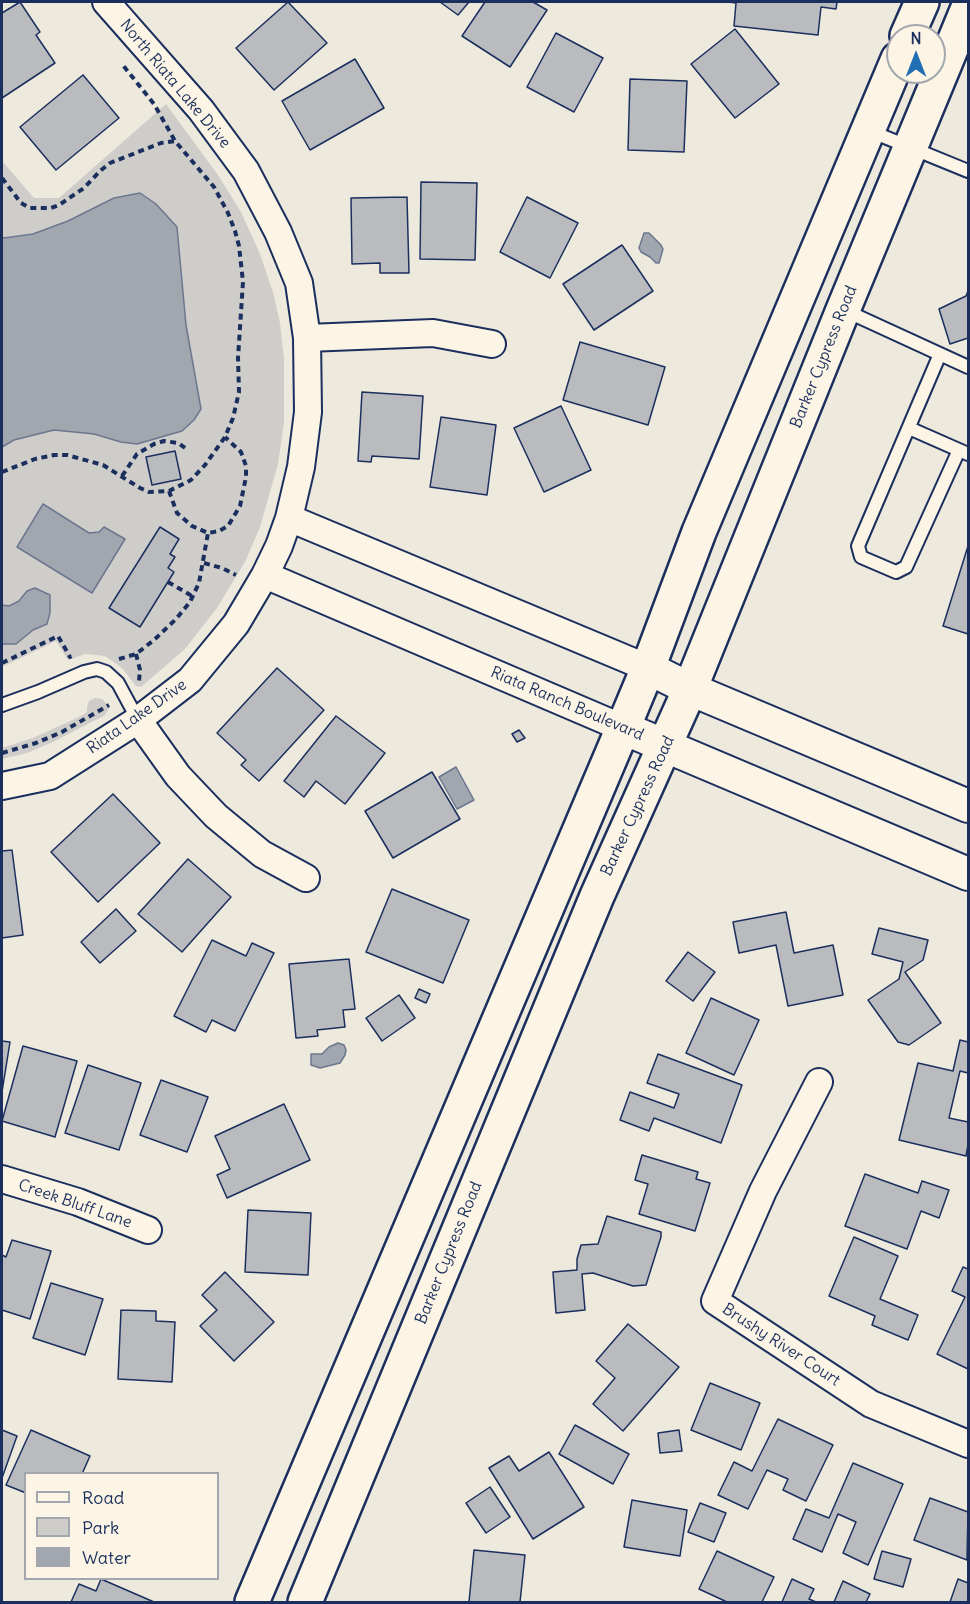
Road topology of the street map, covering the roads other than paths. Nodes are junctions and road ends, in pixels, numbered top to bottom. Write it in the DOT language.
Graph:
graph roads {
  1 [pos="106,2"];
  2 [pos="922,2"];
  3 [pos="969,8"];
  4 [pos="912,24"];
  5 [pos="887,84"];
  6 [pos="868,130"];
  7 [pos="910,147"];
  8 [pos="969,171"];
  9 [pos="843,310"];
  10 [pos="307,338"];
  11 [pos="492,344"];
  12 [pos="940,354"];
  13 [pos="969,367"];
  14 [pos="909,428"];
  15 [pos="964,452"];
  16 [pos="289,518"];
  17 [pos="279,546"];
  18 [pos="265,575"];
  19 [pos="648,669"];
  20 [pos="690,689"];
  21 [pos="2,705"];
  22 [pos="138,720"];
  23 [pos="623,728"];
  24 [pos="666,747"];
  25 [pos="2,786"];
  26 [pos="969,806"];
  27 [pos="969,874"];
  28 [pos="306,878"];
  29 [pos="819,1082"];
  30 [pos="2,1179"];
  31 [pos="148,1230"];
  32 [pos="969,1444"];
  33 [pos="252,1602"];
  34 [pos="305,1602"];
  1 -- 10 [label="street, North Riata Lake Drive"];
  2 -- 4 [label="main road"];
  3 -- 7 [label="main road, Barker Cypress Road"];
  5 -- 6 [label="main road"];
  6 -- 7 [label="lane"];
  6 -- 19 [label="main road"];
  7 -- 8 [label="lane"];
  7 -- 9 [label="main road, Barker Cypress Road"];
  9 -- 12 [label="lane"];
  9 -- 20 [label="main road, Barker Cypress Road"];
  10 -- 11 [label="street"];
  10 -- 16 [label="street, North Riata Lake Drive"];
  12 -- 13 [label="lane"];
  12 -- 14 [label="lane"];
  14 -- 15 [label="lane"];
  14 -- 15 [label="lane"];
  16 -- 17 [label="street, North Riata Lake Drive"];
  16 -- 19 [label="street"];
  17 -- 18 [label="street, Riata Lake Drive"];
  18 -- 22 [label="street, Riata Lake Drive"];
  18 -- 23 [label="street, Riata Ranch Boulevard"];
  19 -- 20 [label="street"];
  19 -- 23 [label="main road"];
  20 -- 24 [label="main road, Barker Cypress Road"];
  20 -- 26 [label="street"];
  21 -- 22 [label="lane"];
  22 -- 25 [label="street, Riata Lake Drive"];
  22 -- 28 [label="street"];
  23 -- 24 [label="street, Riata Ranch Boulevard"];
  23 -- 33 [label="main road"];
  24 -- 27 [label="street, Riata Ranch Boulevard"];
  24 -- 34 [label="main road, Barker Cypress Road"];
  29 -- 32 [label="street, Brushy River Court"];
  30 -- 31 [label="street, Creek Bluff Lane"];
}
